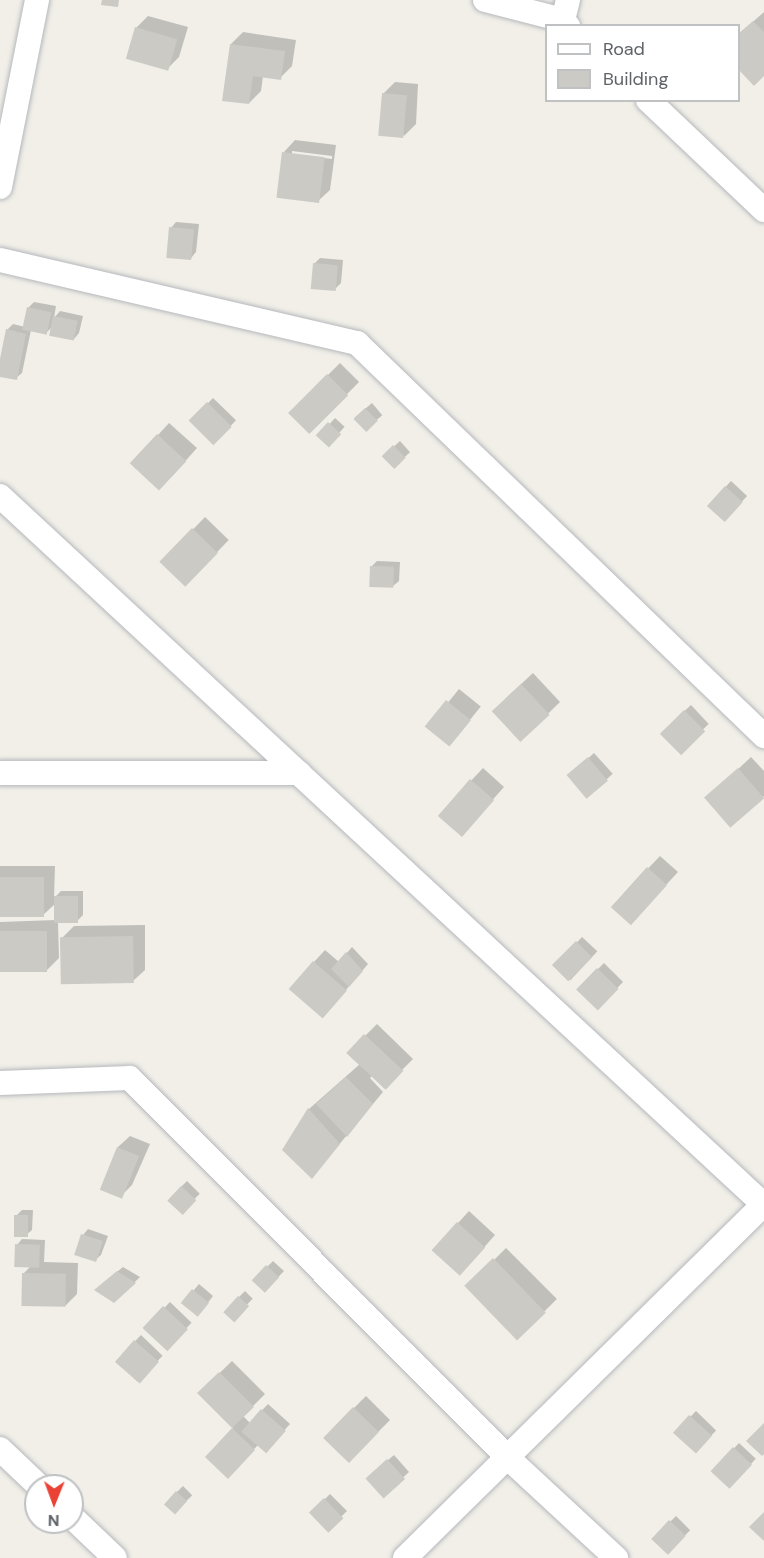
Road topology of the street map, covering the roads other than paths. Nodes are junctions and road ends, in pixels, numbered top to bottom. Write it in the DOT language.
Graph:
graph roads {
  1 [pos="37,0"];
  2 [pos="485,0"];
  3 [pos="566,15"];
  4 [pos="650,102"];
  5 [pos="0,187"];
  6 [pos="764,210"];
  7 [pos="0,260"];
  8 [pos="0,496"];
  9 [pos="764,736"];
  10 [pos="0,773"];
  11 [pos="298,773"];
  12 [pos="0,1083"];
  13 [pos="764,1205"];
  14 [pos="0,1449"];
  15 [pos="507,1457"];
  16 [pos="26,1474"];
  17 [pos="84,1528"];
  18 [pos="115,1558"];
  19 [pos="405,1558"];
  20 [pos="616,1558"];
  1 -- 5 [label="street"];
  2 -- 3 [label="street"];
  4 -- 6 [label="street"];
  7 -- 9 [label="street"];
  8 -- 11 [label="street"];
  10 -- 11 [label="street"];
  11 -- 13 [label="street"];
  12 -- 15 [label="street"];
  13 -- 15 [label="street"];
  14 -- 16 [label="street"];
  15 -- 19 [label="street"];
  15 -- 20 [label="street"];
  17 -- 18 [label="street"];
}
